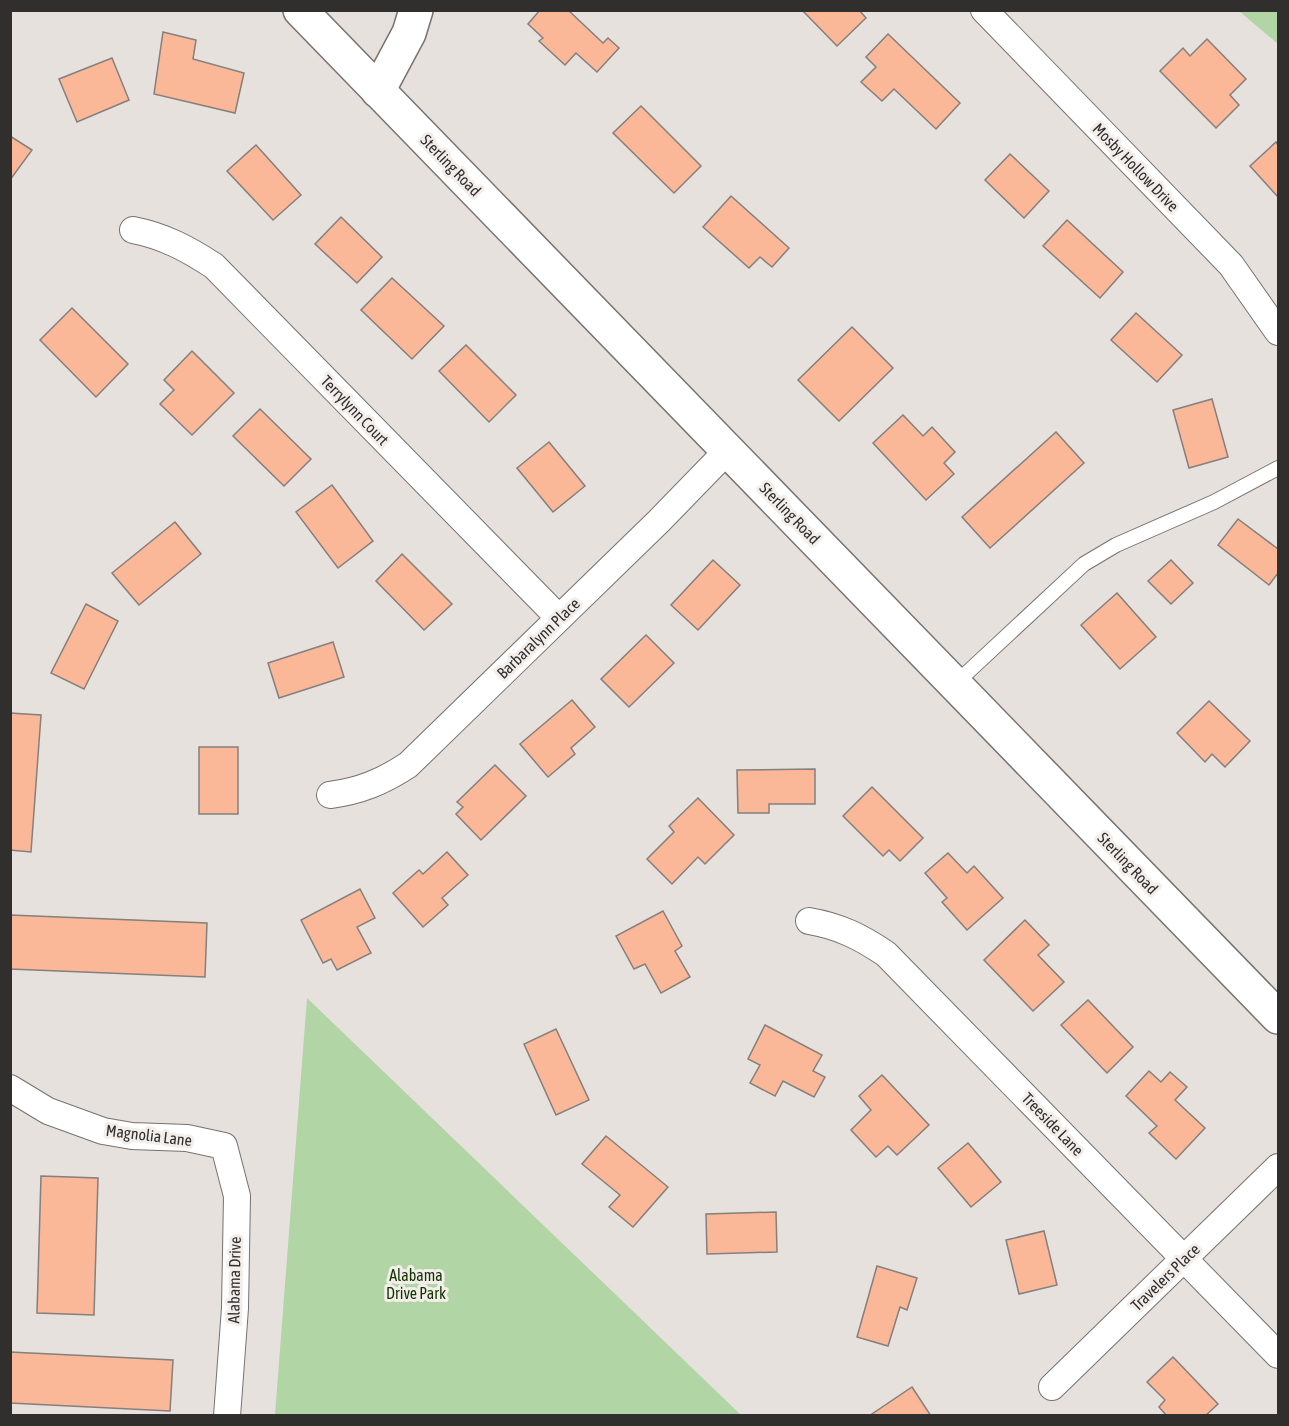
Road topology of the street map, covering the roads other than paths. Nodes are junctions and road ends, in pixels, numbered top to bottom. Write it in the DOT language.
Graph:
graph roads {
  1 [pos="300,10"];
  2 [pos="416,10"];
  3 [pos="984,10"];
  4 [pos="378,91"];
  5 [pos="133,230"];
  6 [pos="1278,332"];
  7 [pos="728,450"];
  8 [pos="1278,468"];
  9 [pos="559,618"];
  10 [pos="955,684"];
  11 [pos="330,795"];
  12 [pos="809,921"];
  13 [pos="1278,1017"];
  14 [pos="10,1088"];
  15 [pos="224,1146"];
  16 [pos="1278,1167"];
  17 [pos="1184,1258"];
  18 [pos="1278,1355"];
  19 [pos="1052,1387"];
  20 [pos="227,1416"];
  1 -- 4 [label="main road, Sterling Road"];
  2 -- 4 [label="main road"];
  3 -- 6 [label="street, Mosby Hollow Drive"];
  4 -- 7 [label="main road, Sterling Road"];
  5 -- 9 [label="street, Terrylynn Court"];
  7 -- 9 [label="street, Barbaralynn Place"];
  7 -- 10 [label="main road, Sterling Road"];
  8 -- 10 [label="lane"];
  9 -- 11 [label="street, Barbaralynn Place"];
  10 -- 13 [label="main road, Sterling Road"];
  12 -- 17 [label="street, Treeside Lane"];
  14 -- 15 [label="street, Magnolia Lane"];
  15 -- 20 [label="street, Alabama Drive"];
  16 -- 17 [label="street, Travelers Place"];
  17 -- 18 [label="street, Treeside Lane"];
  17 -- 19 [label="street, Travelers Place"];
}
